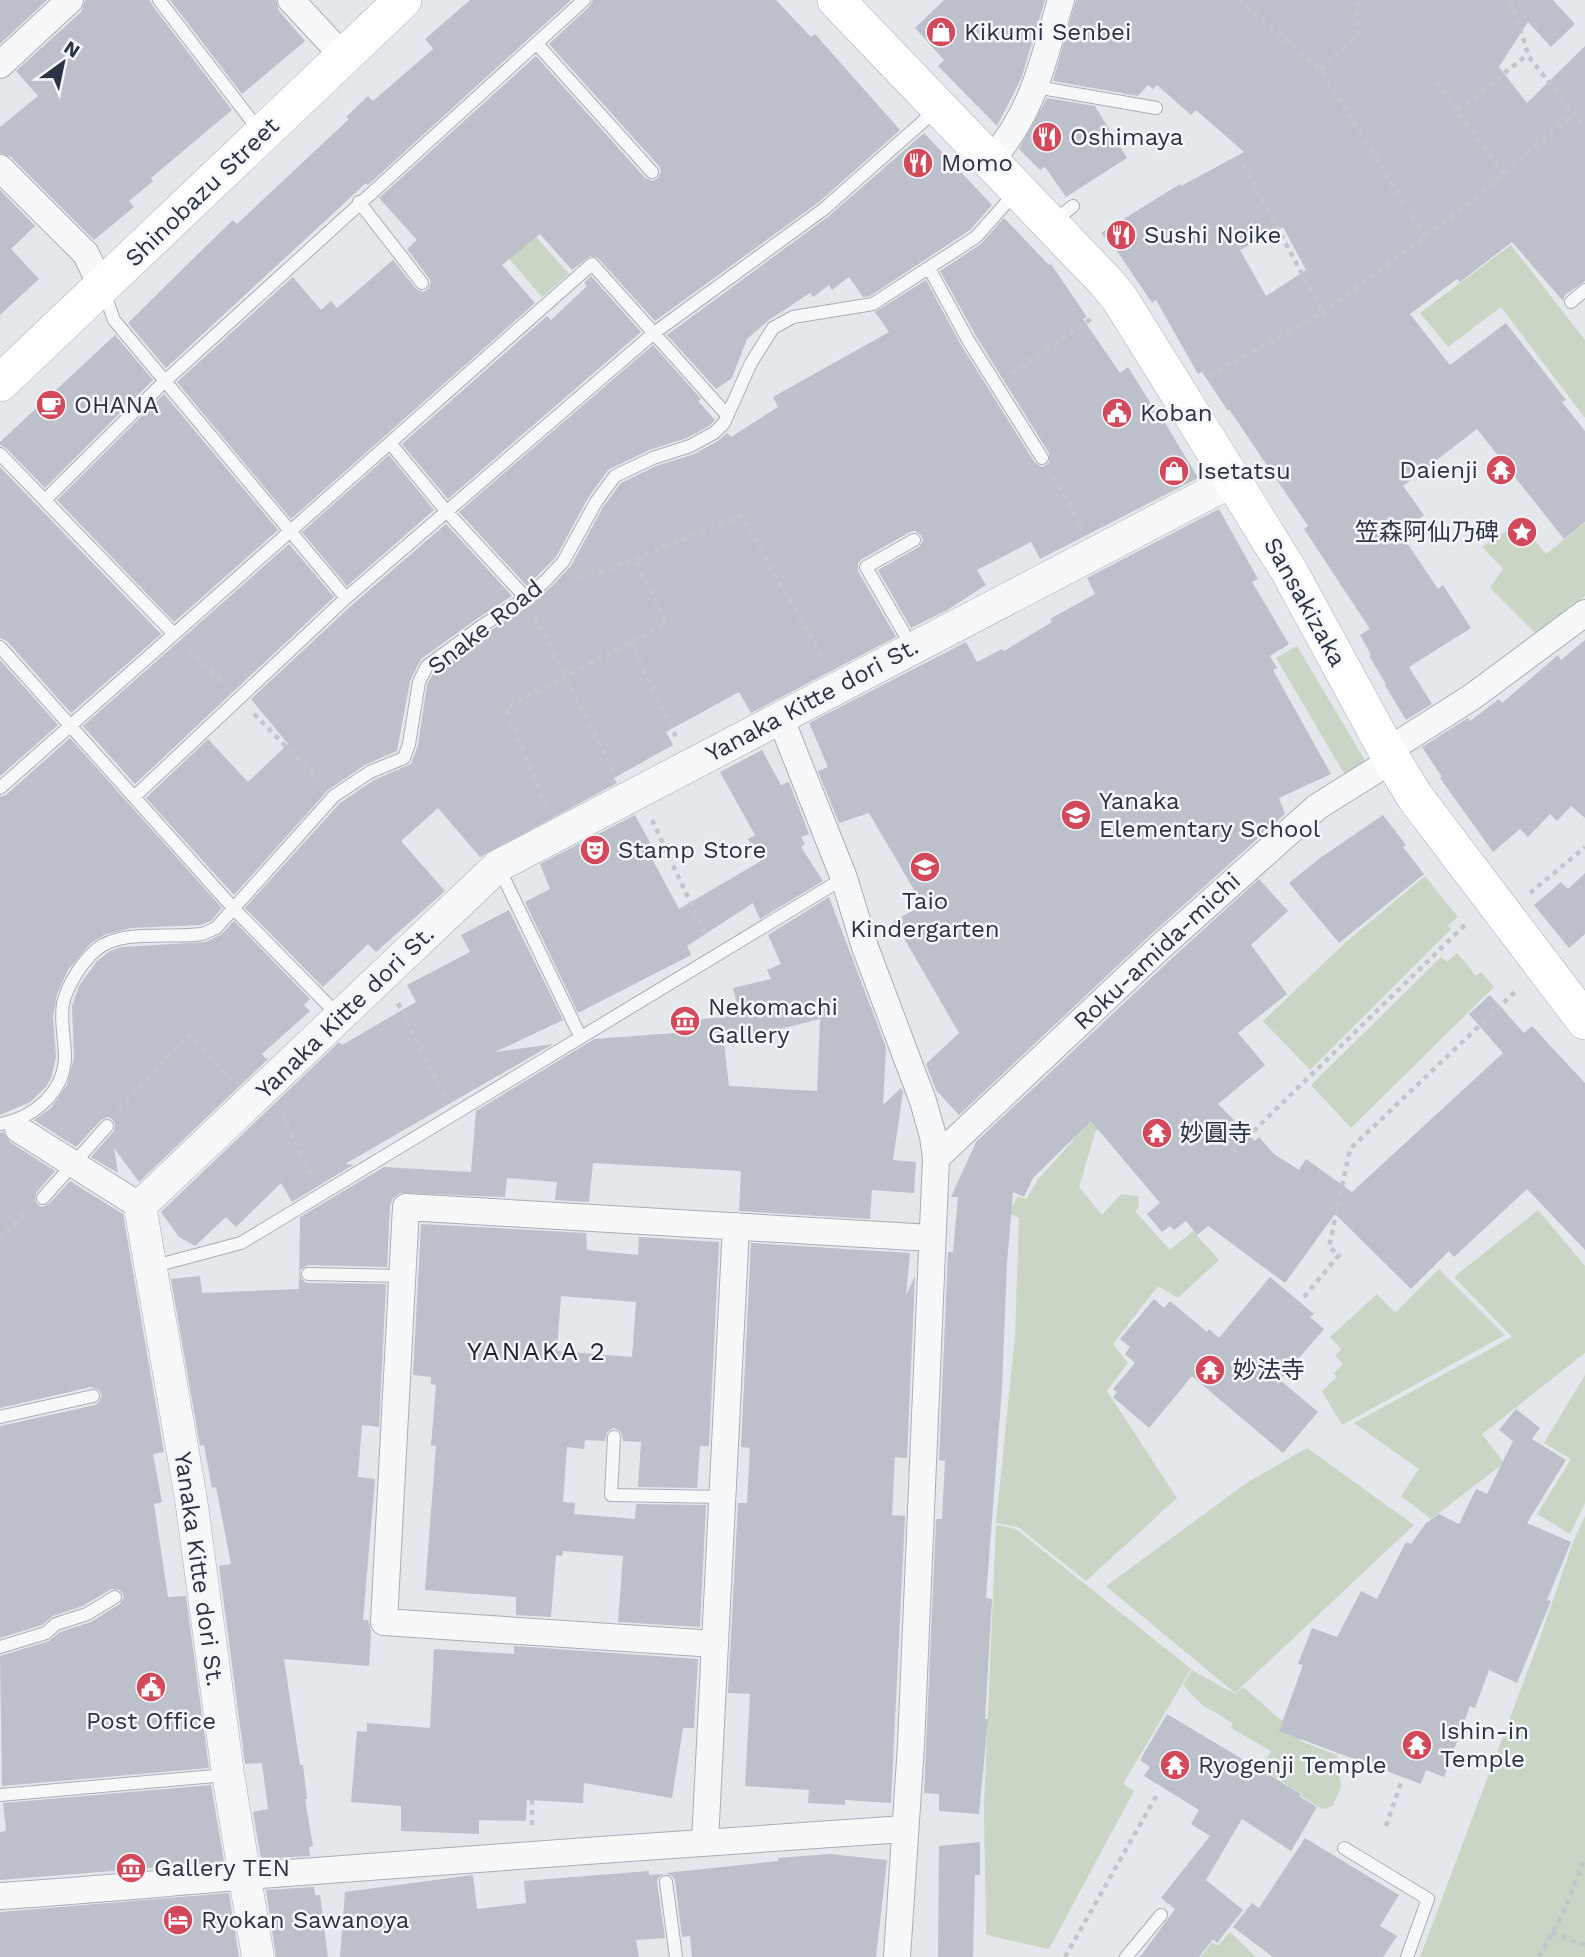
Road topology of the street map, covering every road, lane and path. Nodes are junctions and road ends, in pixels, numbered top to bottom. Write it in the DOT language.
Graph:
graph roads {
  1 [pos="159,0"];
  2 [pos="290,0"];
  3 [pos="403,0"];
  4 [pos="583,0"];
  5 [pos="836,0"];
  6 [pos="1061,0"];
  7 [pos="1239,0"];
  8 [pos="1361,0"];
  9 [pos="1511,0"];
  10 [pos="57,7"];
  11 [pos="537,44"];
  12 [pos="1528,54"];
  13 [pos="344,57"];
  14 [pos="0,65"];
  15 [pos="1321,70"];
  16 [pos="1436,81"];
  17 [pos="1036,88"];
  18 [pos="939,107"];
  19 [pos="1156,108"];
  20 [pos="1458,111"];
  21 [pos="1573,114"];
  22 [pos="1585,128"];
  23 [pos="263,135"];
  24 [pos="990,161"];
  25 [pos="1243,164"];
  26 [pos="0,168"];
  27 [pos="652,172"];
  28 [pos="1504,174"];
  29 [pos="1018,191"];
  30 [pos="359,202"];
  31 [pos="1425,237"];
  32 [pos="929,268"];
  33 [pos="422,284"];
  34 [pos="103,288"];
  35 [pos="1585,290"];
  36 [pos="1120,299"];
  37 [pos="1571,302"];
  38 [pos="1323,313"];
  39 [pos="654,332"];
  40 [pos="165,381"];
  41 [pos="0,383"];
  42 [pos="997,384"];
  43 [pos="1179,392"];
  44 [pos="727,415"];
  45 [pos="390,443"];
  46 [pos="0,454"];
  47 [pos="1042,458"];
  48 [pos="1234,480"];
  49 [pos="45,500"];
  50 [pos="447,513"];
  51 [pos="291,530"];
  52 [pos="914,540"];
  53 [pos="1096,552"];
  54 [pos="635,558"];
  55 [pos="546,580"];
  56 [pos="346,598"];
  57 [pos="526,598"];
  58 [pos="1585,614"];
  59 [pos="174,634"];
  60 [pos="630,642"];
  61 [pos="912,648"];
  62 [pos="2,654"];
  63 [pos="565,676"];
  64 [pos="838,687"];
  65 [pos="780,717"];
  66 [pos="70,724"];
  67 [pos="1389,755"];
  68 [pos="689,764"];
  69 [pos="0,788"];
  70 [pos="632,794"];
  71 [pos="134,797"];
  72 [pos="557,834"];
  73 [pos="1585,848"];
  74 [pos="498,866"];
  75 [pos="844,878"];
  76 [pos="1528,895"];
  77 [pos="234,909"];
  78 [pos="1475,915"];
  79 [pos="715,956"];
  80 [pos="384,974"];
  81 [pos="1518,989"];
  82 [pos="340,1017"];
  83 [pos="1585,1021"];
  84 [pos="580,1036"];
  85 [pos="259,1094"];
  86 [pos="453,1114"];
  87 [pos="9,1125"];
  88 [pos="107,1126"];
  89 [pos="1232,1152"];
  90 [pos="936,1158"];
  91 [pos="74,1164"];
  92 [pos="322,1194"];
  93 [pos="43,1198"];
  94 [pos="140,1206"];
  95 [pos="736,1226"];
  96 [pos="931,1238"];
  97 [pos="0,1239"];
  98 [pos="150,1267"];
  99 [pos="308,1274"];
  100 [pos="402,1276"];
  101 [pos="1304,1297"];
  102 [pos="93,1396"];
  103 [pos="0,1417"];
  104 [pos="614,1437"];
  105 [pos="723,1497"];
  106 [pos="115,1597"];
  107 [pos="715,1644"];
  108 [pos="0,1647"];
  109 [pos="228,1774"];
  110 [pos="1401,1783"];
  111 [pos="1158,1793"];
  112 [pos="0,1795"];
  113 [pos="532,1795"];
  114 [pos="1386,1826"];
  115 [pos="904,1829"];
  116 [pos="532,1830"];
  117 [pos="705,1842"];
  118 [pos="1344,1848"];
  119 [pos="1585,1857"];
  120 [pos="244,1877"];
  121 [pos="666,1882"];
  122 [pos="0,1896"];
  123 [pos="1161,1915"];
  124 [pos="1552,1933"];
  125 [pos="1585,1945"];
  126 [pos="258,1957"];
  127 [pos="676,1957"];
  128 [pos="897,1957"];
  129 [pos="1065,1957"];
  130 [pos="1126,1957"];
  131 [pos="1407,1957"];
  132 [pos="1539,1957"];
  1 -- 23 [label="lane"];
  2 -- 13 [label="street"];
  3 -- 13 [label="main road, Shinobazu Street"];
  4 -- 11 [label="lane"];
  5 -- 18 [label="main road, Sansakizaka"];
  6 -- 17 [label="street"];
  7 -- 15 [label="path"];
  8 -- 15 [label="path"];
  9 -- 12 [label="path"];
  10 -- 14 [label="street"];
  11 -- 27 [label="lane"];
  11 -- 30 [label="lane"];
  12 -- 20 [label="path"];
  12 -- 21 [label="path"];
  13 -- 23 [label="main road, Shinobazu Street"];
  15 -- 31 [label="path"];
  16 -- 20 [label="path"];
  17 -- 19 [label="lane"];
  17 -- 24 [label="street"];
  18 -- 24 [label="main road, Sansakizaka"];
  18 -- 39 [label="lane"];
  20 -- 28 [label="path"];
  21 -- 22 [label="path"];
  21 -- 28 [label="path"];
  23 -- 34 [label="main road, Shinobazu Street"];
  24 -- 29 [label="main road, Sansakizaka"];
  25 -- 38 [label="path"];
  26 -- 34 [label="street"];
  28 -- 31 [label="path"];
  29 -- 32 [label="lane, Snake Road"];
  29 -- 36 [label="main road, Sansakizaka"];
  30 -- 33 [label="lane"];
  30 -- 40 [label="lane"];
  31 -- 38 [label="path"];
  32 -- 42 [label="lane"];
  32 -- 44 [label="lane, Snake Road"];
  34 -- 40 [label="lane"];
  34 -- 41 [label="main road, Shinobazu Street"];
  35 -- 37 [label="lane"];
  36 -- 42 [label="path"];
  36 -- 43 [label="main road, Sansakizaka"];
  38 -- 43 [label="path"];
  39 -- 44 [label="lane"];
  39 -- 45 [label="lane"];
  39 -- 50 [label="lane"];
  40 -- 49 [label="lane"];
  40 -- 51 [label="lane"];
  42 -- 47 [label="lane"];
  43 -- 48 [label="main road, Sansakizaka"];
  44 -- 55 [label="lane, Snake Road"];
  45 -- 50 [label="lane"];
  45 -- 51 [label="lane"];
  46 -- 49 [label="lane"];
  47 -- 53 [label="path"];
  48 -- 53 [label="street, Yanaka Kitte dori St."];
  48 -- 67 [label="main road, Sansakizaka"];
  49 -- 59 [label="lane"];
  50 -- 56 [label="lane"];
  50 -- 57 [label="lane"];
  51 -- 56 [label="lane"];
  51 -- 59 [label="lane"];
  52 -- 61 [label="lane"];
  53 -- 61 [label="street, Yanaka Kitte dori St."];
  54 -- 55 [label="path"];
  54 -- 60 [label="path"];
  54 -- 64 [label="path"];
  55 -- 57 [label="lane, Snake Road"];
  56 -- 71 [label="lane"];
  57 -- 63 [label="path"];
  57 -- 77 [label="lane, Snake Road"];
  58 -- 67 [label="street, Roku-amida-michi"];
  59 -- 66 [label="lane"];
  60 -- 63 [label="path"];
  60 -- 68 [label="path"];
  61 -- 64 [label="street, Yanaka Kitte dori St."];
  62 -- 66 [label="lane"];
  63 -- 70 [label="path"];
  63 -- 72 [label="path"];
  64 -- 65 [label="street, Yanaka Kitte dori St."];
  65 -- 68 [label="street, Yanaka Kitte dori St."];
  65 -- 75 [label="street"];
  66 -- 69 [label="lane"];
  66 -- 71 [label="lane"];
  67 -- 83 [label="main road, Sansakizaka"];
  67 -- 90 [label="street, Roku-amida-michi"];
  68 -- 70 [label="street, Yanaka Kitte dori St."];
  70 -- 72 [label="street, Yanaka Kitte dori St."];
  70 -- 79 [label="path"];
  71 -- 77 [label="lane"];
  72 -- 74 [label="street, Yanaka Kitte dori St."];
  73 -- 76 [label="path"];
  74 -- 80 [label="street, Yanaka Kitte dori St."];
  74 -- 84 [label="lane"];
  75 -- 79 [label="lane"];
  75 -- 90 [label="street"];
  77 -- 82 [label="lane"];
  77 -- 87 [label="lane, Snake Road"];
  78 -- 89 [label="path"];
  79 -- 84 [label="lane"];
  80 -- 82 [label="street, Yanaka Kitte dori St."];
  80 -- 86 [label="path"];
  81 -- 101 [label="path"];
  82 -- 85 [label="street, Yanaka Kitte dori St."];
  84 -- 86 [label="lane"];
  85 -- 88 [label="path"];
  85 -- 92 [label="path"];
  85 -- 94 [label="street, Yanaka Kitte dori St."];
  86 -- 92 [label="lane"];
  87 -- 91 [label="street"];
  88 -- 91 [label="lane"];
  90 -- 96 [label="street"];
  91 -- 93 [label="lane"];
  91 -- 94 [label="street"];
  92 -- 98 [label="lane"];
  93 -- 97 [label="path"];
  94 -- 98 [label="street, Yanaka Kitte dori St."];
  95 -- 96 [label="street"];
  95 -- 100 [label="street"];
  95 -- 105 [label="street"];
  96 -- 115 [label="street"];
  98 -- 109 [label="street, Yanaka Kitte dori St."];
  99 -- 100 [label="lane"];
  100 -- 107 [label="street"];
  102 -- 103 [label="lane"];
  104 -- 105 [label="lane"];
  105 -- 107 [label="street"];
  106 -- 108 [label="lane"];
  107 -- 117 [label="street"];
  109 -- 112 [label="lane"];
  109 -- 120 [label="street, Yanaka Kitte dori St."];
  110 -- 114 [label="path"];
  111 -- 129 [label="path"];
  113 -- 116 [label="path"];
  115 -- 117 [label="street"];
  115 -- 128 [label="street"];
  117 -- 120 [label="street"];
  118 -- 131 [label="lane"];
  119 -- 124 [label="path"];
  120 -- 122 [label="street"];
  120 -- 126 [label="street, Yanaka Kitte dori St."];
  121 -- 127 [label="lane"];
  123 -- 130 [label="lane"];
  124 -- 125 [label="path"];
  124 -- 132 [label="path"];
}
